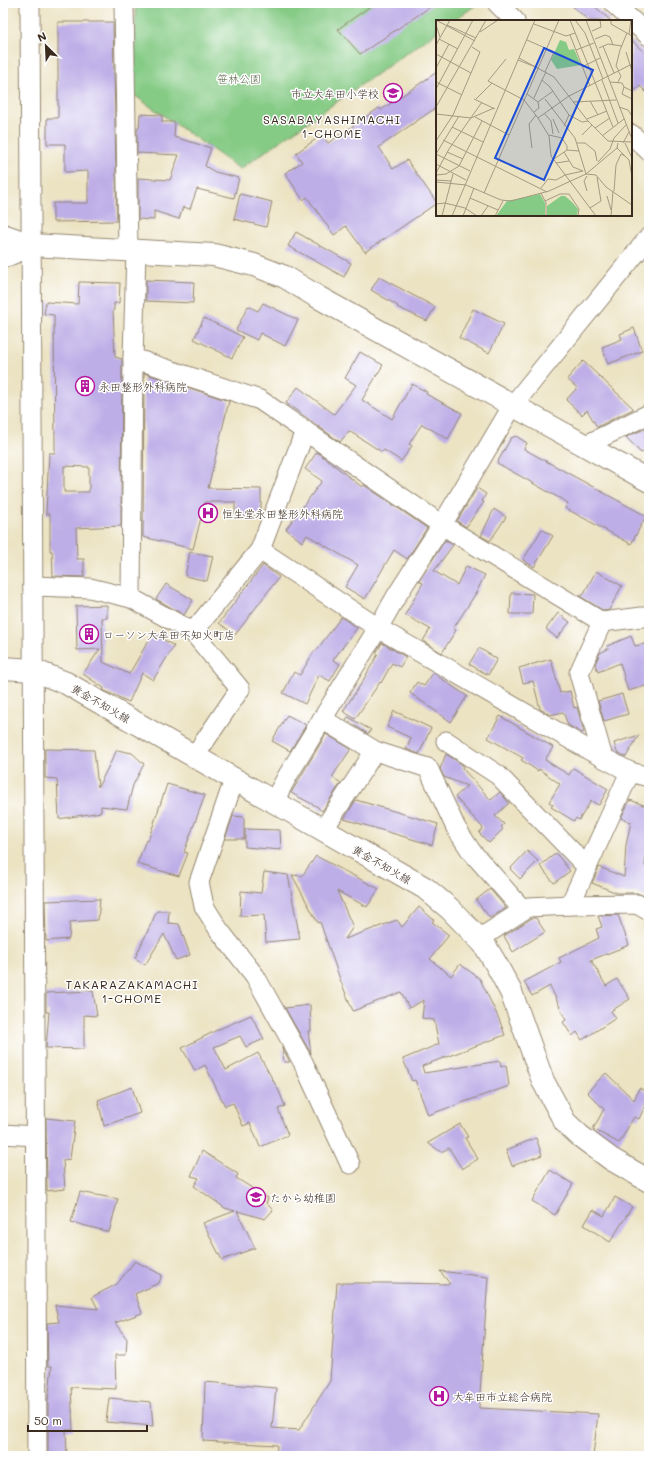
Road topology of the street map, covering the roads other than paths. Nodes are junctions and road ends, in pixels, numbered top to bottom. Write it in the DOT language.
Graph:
graph roads {
  1 [pos="30,3"];
  2 [pos="124,3"];
  3 [pos="613,3"];
  4 [pos="632,20"];
  5 [pos="632,20"];
  6 [pos="649,36"];
  7 [pos="632,135"];
  8 [pos="649,151"];
  9 [pos="3,235"];
  10 [pos="649,237"];
  11 [pos="31,245"];
  12 [pos="132,251"];
  13 [pos="3,257"];
  14 [pos="133,358"];
  15 [pos="512,405"];
  16 [pos="649,414"];
  17 [pos="305,431"];
  18 [pos="586,445"];
  19 [pos="649,481"];
  20 [pos="442,525"];
  21 [pos="260,550"];
  22 [pos="33,586"];
  23 [pos="131,598"];
  24 [pos="649,617"];
  25 [pos="602,622"];
  26 [pos="378,628"];
  27 [pos="193,632"];
  28 [pos="3,668"];
  29 [pos="33,670"];
  30 [pos="322,719"];
  31 [pos="446,741"];
  32 [pos="375,751"];
  33 [pos="194,757"];
  34 [pos="603,758"];
  35 [pos="630,772"];
  36 [pos="649,777"];
  37 [pos="234,780"];
  38 [pos="274,801"];
  39 [pos="324,830"];
  40 [pos="587,867"];
  41 [pos="570,905"];
  42 [pos="523,910"];
  43 [pos="649,910"];
  44 [pos="478,938"];
  45 [pos="3,1134"];
  46 [pos="35,1136"];
  47 [pos="350,1164"];
  48 [pos="649,1181"];
  49 [pos="37,1456"];
  1 -- 11 [label="street"];
  2 -- 12 [label="street"];
  3 -- 4 [label="street"];
  5 -- 6 [label="street"];
  7 -- 8 [label="street"];
  9 -- 11 [label="main road"];
  10 -- 15 [label="street"];
  11 -- 12 [label="main road"];
  11 -- 13 [label="main road"];
  11 -- 22 [label="street"];
  12 -- 14 [label="street"];
  12 -- 15 [label="main road"];
  14 -- 17 [label="street"];
  14 -- 23 [label="street"];
  15 -- 18 [label="main road"];
  15 -- 20 [label="street"];
  16 -- 18 [label="street"];
  17 -- 20 [label="street"];
  17 -- 21 [label="street"];
  18 -- 19 [label="main road"];
  20 -- 25 [label="street"];
  20 -- 26 [label="street"];
  21 -- 26 [label="street"];
  21 -- 27 [label="street"];
  22 -- 23 [label="street"];
  22 -- 29 [label="street"];
  23 -- 27 [label="street"];
  24 -- 25 [label="street"];
  25 -- 34 [label="street"];
  26 -- 30 [label="street"];
  26 -- 34 [label="street"];
  27 -- 33 [label="street"];
  28 -- 29 [label="main road, 黄金不知火線"];
  29 -- 33 [label="main road, 黄金不知火線"];
  29 -- 46 [label="street"];
  30 -- 32 [label="street"];
  30 -- 38 [label="street"];
  31 -- 40 [label="street"];
  32 -- 39 [label="street"];
  32 -- 42 [label="street"];
  33 -- 37 [label="main road, 黄金不知火線"];
  34 -- 35 [label="street"];
  35 -- 36 [label="street"];
  35 -- 40 [label="street"];
  37 -- 38 [label="main road, 黄金不知火線"];
  37 -- 47 [label="street"];
  38 -- 39 [label="main road, 黄金不知火線"];
  39 -- 44 [label="main road, 黄金不知火線"];
  40 -- 41 [label="street"];
  41 -- 42 [label="street"];
  41 -- 43 [label="street"];
  42 -- 44 [label="street"];
  44 -- 48 [label="main road, 黄金不知火線"];
  45 -- 46 [label="street"];
  46 -- 49 [label="street"];
}
